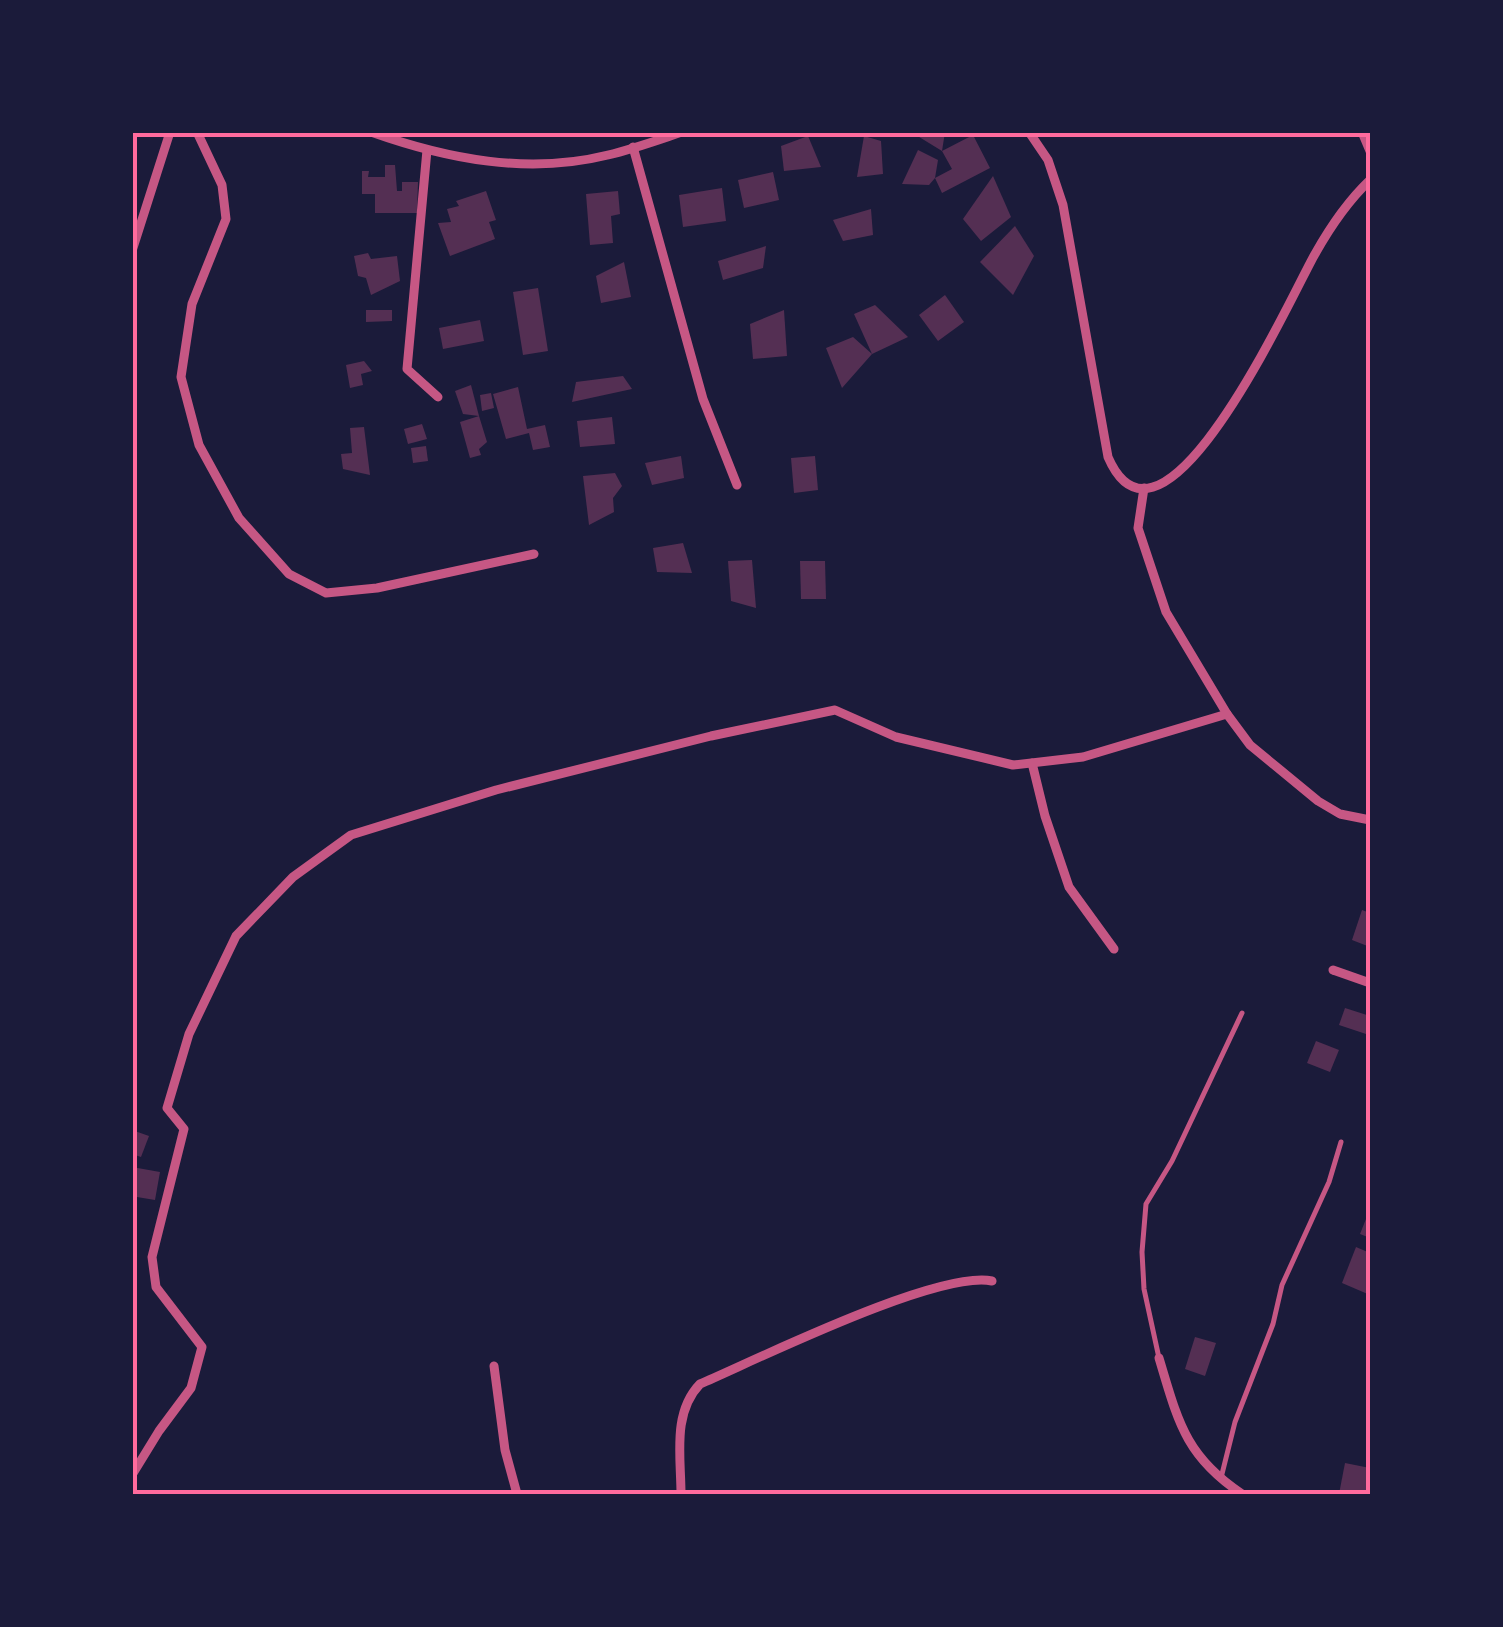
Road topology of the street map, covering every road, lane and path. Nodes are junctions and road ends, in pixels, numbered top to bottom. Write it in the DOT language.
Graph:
graph roads {
  1 [pos="170,132"];
  2 [pos="197,132"];
  3 [pos="371,132"];
  4 [pos="682,132"];
  5 [pos="1028,132"];
  6 [pos="1362,132"];
  7 [pos="633,147"];
  8 [pos="427,150"];
  9 [pos="1370,151"];
  10 [pos="1370,180"];
  11 [pos="132,251"];
  12 [pos="438,398"];
  13 [pos="737,484"];
  14 [pos="1144,488"];
  15 [pos="534,554"];
  16 [pos="1227,714"];
  17 [pos="1032,763"];
  18 [pos="1370,820"];
  19 [pos="1114,949"];
  20 [pos="1333,970"];
  21 [pos="1370,983"];
  22 [pos="1242,1013"];
  23 [pos="1341,1142"];
  24 [pos="992,1281"];
  25 [pos="1159,1358"];
  26 [pos="494,1366"];
  27 [pos="132,1475"];
  28 [pos="1221,1480"];
  29 [pos="516,1494"];
  30 [pos="681,1494"];
  31 [pos="1242,1494"];
  1 -- 11 [label="street"];
  2 -- 15 [label="street"];
  3 -- 8 [label="street"];
  4 -- 7 [label="street"];
  5 -- 14 [label="street"];
  6 -- 9 [label="street"];
  7 -- 8 [label="street"];
  7 -- 13 [label="street"];
  8 -- 12 [label="street"];
  10 -- 14 [label="street"];
  14 -- 16 [label="street"];
  16 -- 17 [label="street"];
  16 -- 18 [label="street"];
  17 -- 19 [label="street"];
  17 -- 27 [label="street"];
  20 -- 21 [label="street"];
  22 -- 25 [label="lane"];
  23 -- 28 [label="lane"];
  24 -- 30 [label="street"];
  25 -- 28 [label="street"];
  26 -- 29 [label="street"];
  28 -- 31 [label="street"];
}
